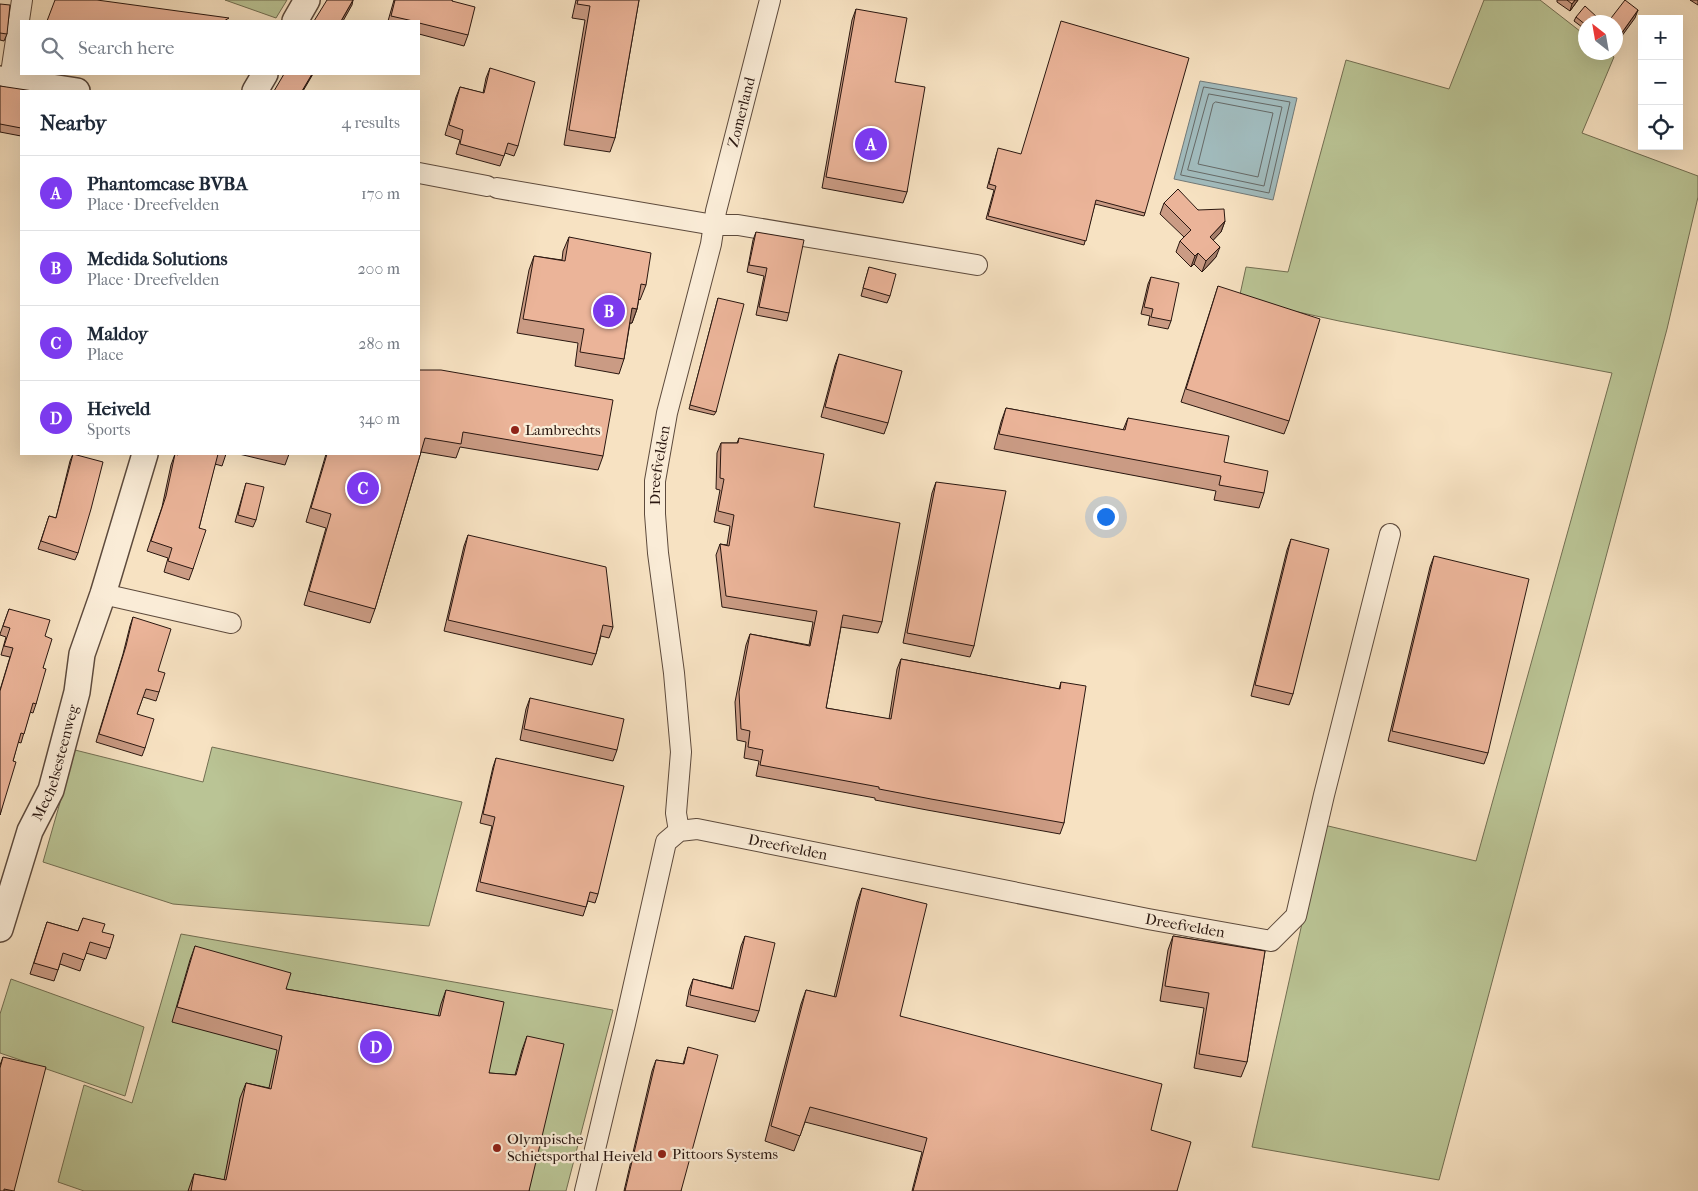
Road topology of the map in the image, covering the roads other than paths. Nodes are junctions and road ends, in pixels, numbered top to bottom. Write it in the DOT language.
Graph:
graph roads {
  1 [pos="22,0"];
  2 [pos="307,0"];
  3 [pos="770,0"];
  4 [pos="296,20"];
  5 [pos="264,75"];
  6 [pos="5,80"];
  7 [pos="70,90"];
  8 [pos="256,90"];
  9 [pos="420,173"];
  10 [pos="714,225"];
  11 [pos="977,265"];
  12 [pos="145,455"];
  13 [pos="1390,534"];
  14 [pos="103,594"];
  15 [pos="231,623"];
  16 [pos="679,832"];
  17 [pos="0,929"];
  18 [pos="585,1191"];
  1 -- 6 [label="street"];
  2 -- 4 [label="street"];
  3 -- 10 [label="street, Zomerland"];
  5 -- 8 [label="street"];
  6 -- 7 [label="street"];
  9 -- 10 [label="street"];
  10 -- 11 [label="street"];
  10 -- 16 [label="street, Dreefvelden"];
  12 -- 14 [label="street, Mechelsesteenweg"];
  13 -- 16 [label="street, Dreefvelden"];
  14 -- 15 [label="street"];
  14 -- 17 [label="street, Mechelsesteenweg"];
  16 -- 18 [label="street"];
}
